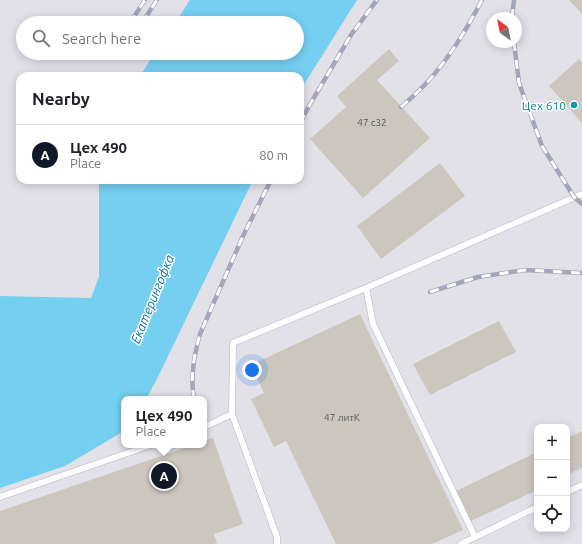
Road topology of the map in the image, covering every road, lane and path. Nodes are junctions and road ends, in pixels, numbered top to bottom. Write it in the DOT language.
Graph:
graph roads {
  1 [pos="582,194"];
  2 [pos="366,288"];
  3 [pos="232,414"];
  4 [pos="207,426"];
  5 [pos="142,448"];
  6 [pos="582,485"];
  7 [pos="570,491"];
  8 [pos="0,497"];
  9 [pos="534,508"];
  10 [pos="475,537"];
  11 [pos="277,544"];
  12 [pos="461,544"];
  1 -- 2 [label="lane"];
  2 -- 3 [label="lane"];
  2 -- 10 [label="lane"];
  3 -- 4 [label="lane"];
  3 -- 11 [label="lane"];
  5 -- 8 [label="lane"];
  6 -- 7 [label="lane"];
  9 -- 10 [label="lane"];
  10 -- 12 [label="lane"];
}
